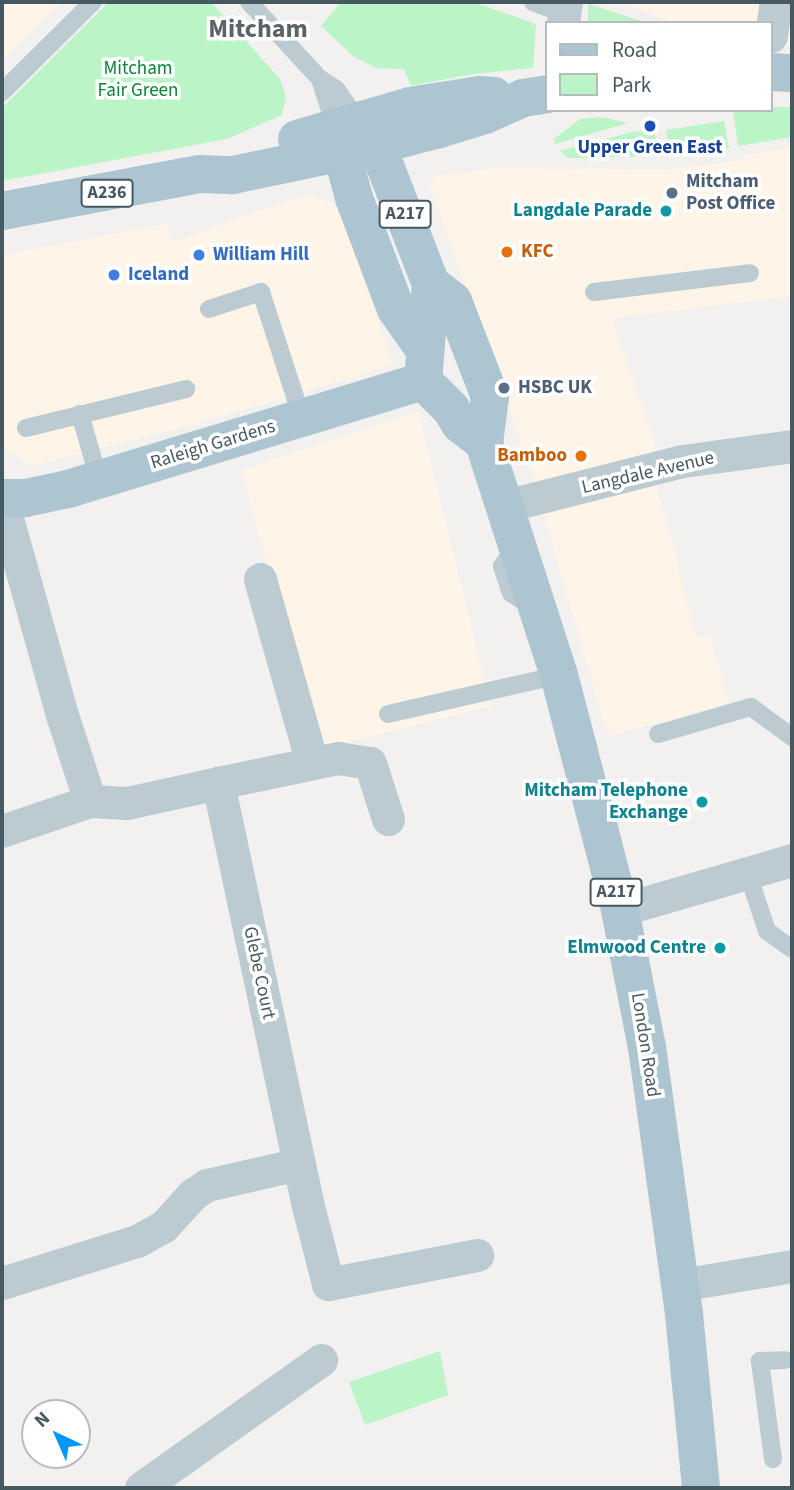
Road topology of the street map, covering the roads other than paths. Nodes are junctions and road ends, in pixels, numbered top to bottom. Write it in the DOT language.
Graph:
graph roads {
  1 [pos="93,2"];
  2 [pos="249,2"];
  3 [pos="533,2"];
  4 [pos="776,2"];
  5 [pos="564,13"];
  6 [pos="773,22"];
  7 [pos="773,72"];
  8 [pos="792,74"];
  9 [pos="2,92"];
  10 [pos="535,96"];
  11 [pos="353,135"];
  12 [pos="2,211"];
  13 [pos="750,273"];
  14 [pos="431,284"];
  15 [pos="594,292"];
  16 [pos="209,309"];
  17 [pos="423,365"];
  18 [pos="186,389"];
  19 [pos="80,414"];
  20 [pos="302,418"];
  21 [pos="26,428"];
  22 [pos="484,443"];
  23 [pos="792,446"];
  24 [pos="99,480"];
  25 [pos="2,499"];
  26 [pos="505,506"];
  27 [pos="260,579"];
  28 [pos="559,674"];
  29 [pos="388,715"];
  30 [pos="658,734"];
  31 [pos="792,737"];
  32 [pos="312,763"];
  33 [pos="218,783"];
  34 [pos="90,801"];
  35 [pos="388,819"];
  36 [pos="2,831"];
  37 [pos="792,860"];
  38 [pos="748,874"];
  39 [pos="621,910"];
  40 [pos="790,948"];
  41 [pos="299,1164"];
  42 [pos="477,1255"];
  43 [pos="792,1266"];
  44 [pos="2,1283"];
  45 [pos="680,1285"];
  46 [pos="321,1360"];
  47 [pos="785,1360"];
  48 [pos="773,1459"];
  49 [pos="141,1488"];
  50 [pos="701,1488"];
  1 -- 9 [label="lane"];
  2 -- 11 [label="lane, London Road"];
  3 -- 5 [label="lane"];
  4 -- 6 [label="street"];
  7 -- 8 [label="main road"];
  10 -- 11 [label="main road, A236"];
  11 -- 12 [label="main road, A236"];
  11 -- 14 [label="main road, London Road / A217"];
  11 -- 17 [label="main road"];
  13 -- 15 [label="lane"];
  14 -- 17 [label="main road, London Road / A217"];
  14 -- 22 [label="main road, London Road / A217"];
  16 -- 20 [label="lane"];
  17 -- 20 [label="main road, Raleigh Gardens"];
  17 -- 22 [label="main road"];
  18 -- 19 [label="lane"];
  19 -- 21 [label="lane"];
  19 -- 24 [label="lane"];
  20 -- 24 [label="main road, Raleigh Gardens"];
  22 -- 26 [label="main road, London Road / A217"];
  23 -- 26 [label="street, Langdale Avenue"];
  24 -- 25 [label="main road, Raleigh Gardens"];
  25 -- 34 [label="street"];
  26 -- 28 [label="main road, London Road / A217"];
  27 -- 32 [label="street"];
  28 -- 29 [label="lane"];
  28 -- 39 [label="main road, London Road / A217"];
  30 -- 31 [label="lane"];
  32 -- 33 [label="street"];
  32 -- 35 [label="street"];
  33 -- 34 [label="street"];
  33 -- 41 [label="street, Glebe Court"];
  34 -- 36 [label="street"];
  37 -- 38 [label="street"];
  38 -- 39 [label="street"];
  38 -- 40 [label="lane"];
  39 -- 45 [label="main road, London Road / A217"];
  41 -- 42 [label="street, Glebe Court"];
  41 -- 44 [label="street"];
  43 -- 45 [label="street"];
  45 -- 50 [label="main road, London Road / A217"];
  46 -- 49 [label="street"];
  47 -- 48 [label="lane"];
}
